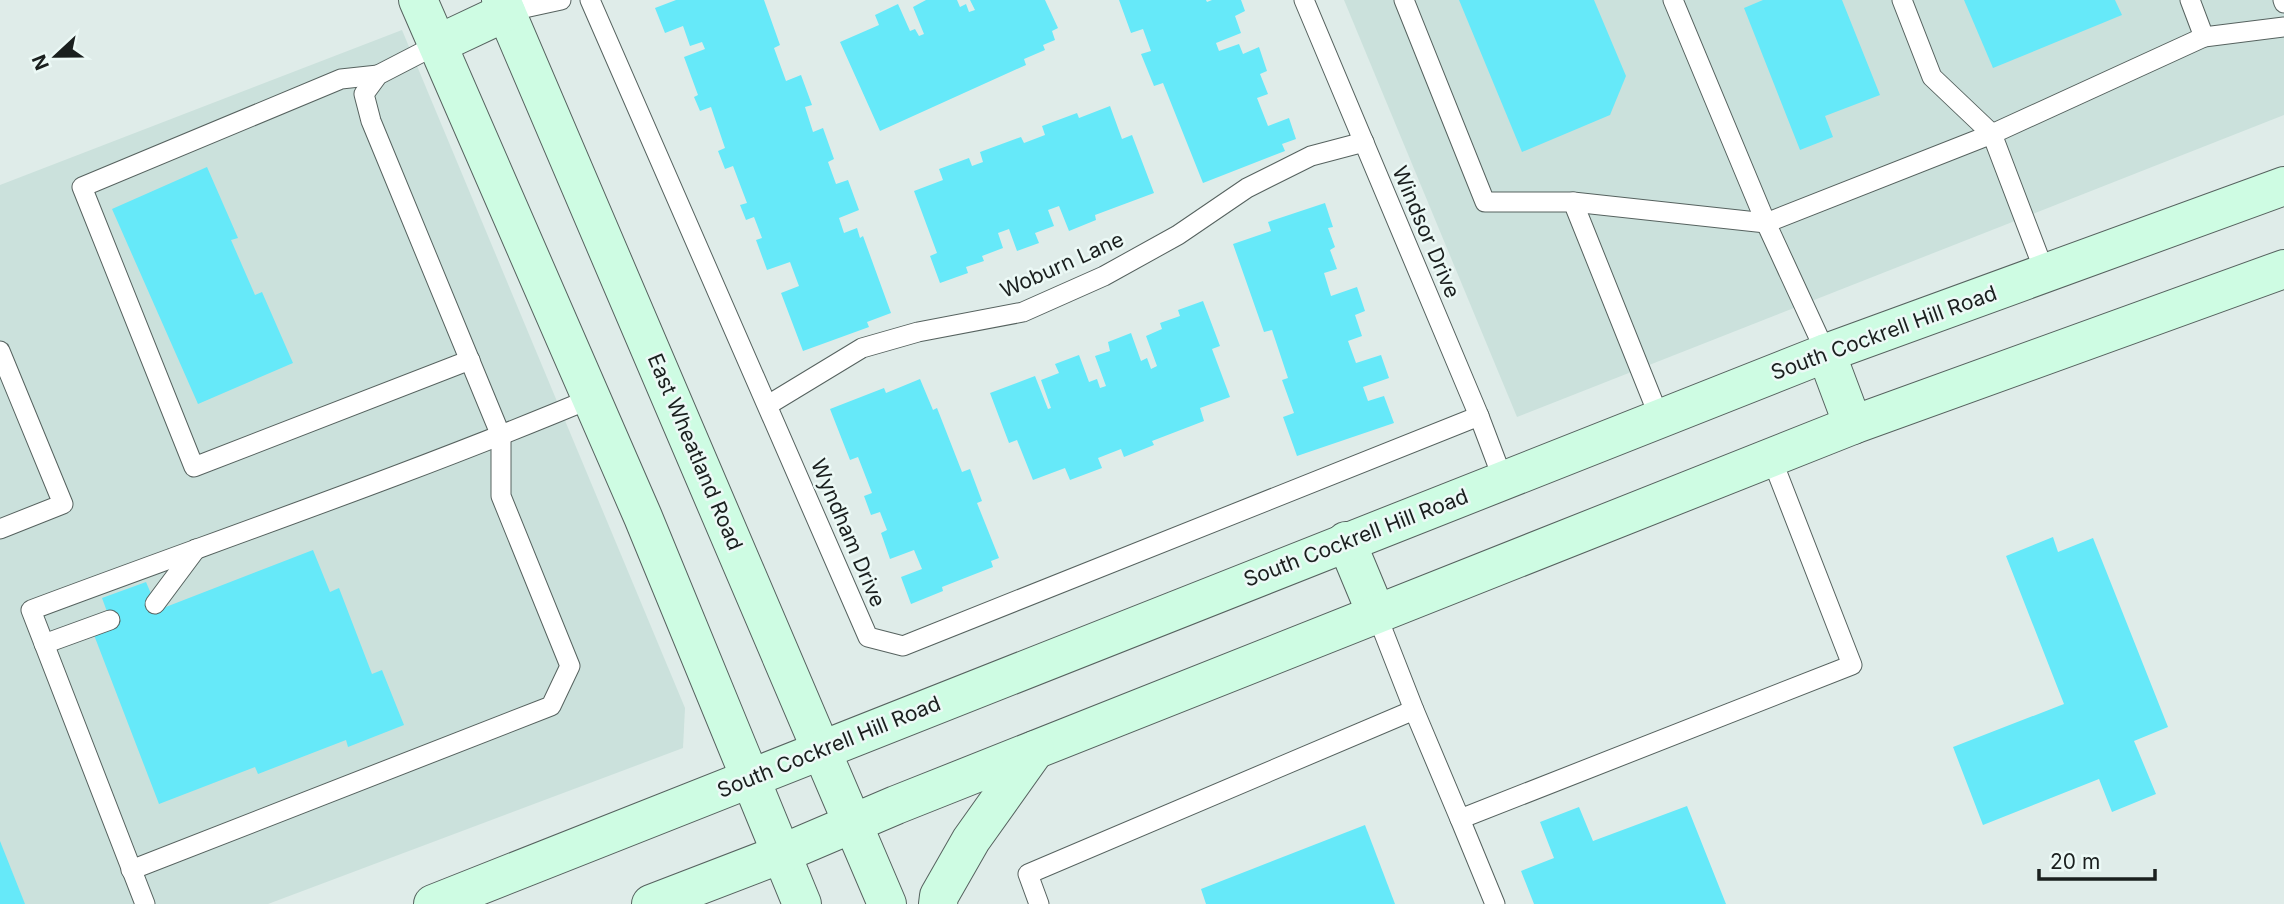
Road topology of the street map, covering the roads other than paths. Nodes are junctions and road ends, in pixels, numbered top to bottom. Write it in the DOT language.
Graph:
graph roads {
  1 [pos="418,0"];
  2 [pos="561,0"];
  3 [pos="590,0"];
  4 [pos="1304,0"];
  5 [pos="1404,0"];
  6 [pos="1673,0"];
  7 [pos="1902,0"];
  8 [pos="2190,0"];
  9 [pos="507,4"];
  10 [pos="2284,27"];
  11 [pos="2204,37"];
  12 [pos="438,44"];
  13 [pos="378,75"];
  14 [pos="1992,134"];
  15 [pos="1364,142"];
  16 [pos="2284,186"];
  17 [pos="1573,202"];
  18 [pos="1766,223"];
  19 [pos="2284,269"];
  20 [pos="2045,273"];
  21 [pos="0,351"];
  22 [pos="1826,353"];
  23 [pos="470,360"];
  24 [pos="592,398"];
  25 [pos="768,405"];
  26 [pos="1479,416"];
  27 [pos="1660,419"];
  28 [pos="1853,425"];
  29 [pos="501,436"];
  30 [pos="1771,457"];
  31 [pos="1504,481"];
  32 [pos="0,528"];
  33 [pos="1346,541"];
  34 [pos="197,548"];
  35 [pos="155,604"];
  36 [pos="1376,613"];
  37 [pos="110,620"];
  38 [pos="44,644"];
  39 [pos="1414,710"];
  40 [pos="822,749"];
  41 [pos="1035,750"];
  42 [pos="750,778"];
  43 [pos="1460,819"];
  44 [pos="853,823"];
  45 [pos="781,854"];
  46 [pos="131,870"];
  47 [pos="145,904"];
  48 [pos="433,904"];
  49 [pos="651,904"];
  50 [pos="802,904"];
  51 [pos="887,904"];
  52 [pos="938,904"];
  53 [pos="1039,904"];
  54 [pos="1495,904"];
  1 -- 12 [label="main road"];
  2 -- 9 [label="lane"];
  3 -- 25 [label="lane, Wyndham Drive"];
  4 -- 15 [label="lane, Windsor Drive"];
  5 -- 17 [label="lane"];
  6 -- 18 [label="lane"];
  7 -- 14 [label="lane"];
  8 -- 11 [label="lane"];
  9 -- 12 [label="main road"];
  9 -- 40 [label="main road, East Wheatland Road"];
  10 -- 11 [label="lane"];
  11 -- 14 [label="lane"];
  12 -- 13 [label="lane"];
  12 -- 24 [label="main road"];
  13 -- 23 [label="lane"];
  13 -- 23 [label="lane"];
  14 -- 18 [label="lane"];
  14 -- 20 [label="lane"];
  15 -- 25 [label="lane, Woburn Lane"];
  15 -- 26 [label="lane, Windsor Drive"];
  16 -- 20 [label="main road, South Cockrell Hill Road"];
  17 -- 18 [label="lane"];
  17 -- 27 [label="lane"];
  18 -- 22 [label="lane"];
  19 -- 28 [label="main road"];
  20 -- 22 [label="main road, South Cockrell Hill Road"];
  21 -- 32 [label="lane"];
  22 -- 27 [label="main road, South Cockrell Hill Road"];
  22 -- 28 [label="main road"];
  23 -- 29 [label="lane"];
  24 -- 29 [label="lane"];
  24 -- 42 [label="main road"];
  25 -- 26 [label="lane, Wyndham Drive"];
  26 -- 31 [label="lane, Windsor Drive"];
  27 -- 31 [label="main road, South Cockrell Hill Road"];
  28 -- 30 [label="main road"];
  29 -- 34 [label="lane"];
  29 -- 46 [label="lane"];
  30 -- 36 [label="main road"];
  30 -- 43 [label="lane"];
  31 -- 33 [label="main road, South Cockrell Hill Road"];
  33 -- 36 [label="main road"];
  33 -- 40 [label="main road, South Cockrell Hill Road"];
  34 -- 35 [label="lane"];
  34 -- 38 [label="lane"];
  36 -- 39 [label="lane"];
  36 -- 41 [label="main road"];
  37 -- 38 [label="lane"];
  38 -- 46 [label="lane"];
  39 -- 43 [label="lane"];
  39 -- 53 [label="lane"];
  40 -- 42 [label="main road, South Cockrell Hill Road"];
  40 -- 44 [label="main road, East Wheatland Road"];
  41 -- 44 [label="main road"];
  41 -- 52 [label="main road"];
  42 -- 45 [label="main road"];
  42 -- 48 [label="main road, South Cockrell Hill Road"];
  43 -- 54 [label="lane"];
  44 -- 45 [label="main road"];
  44 -- 51 [label="main road, East Wheatland Road"];
  45 -- 49 [label="main road"];
  45 -- 50 [label="main road"];
  46 -- 47 [label="lane"];
}
